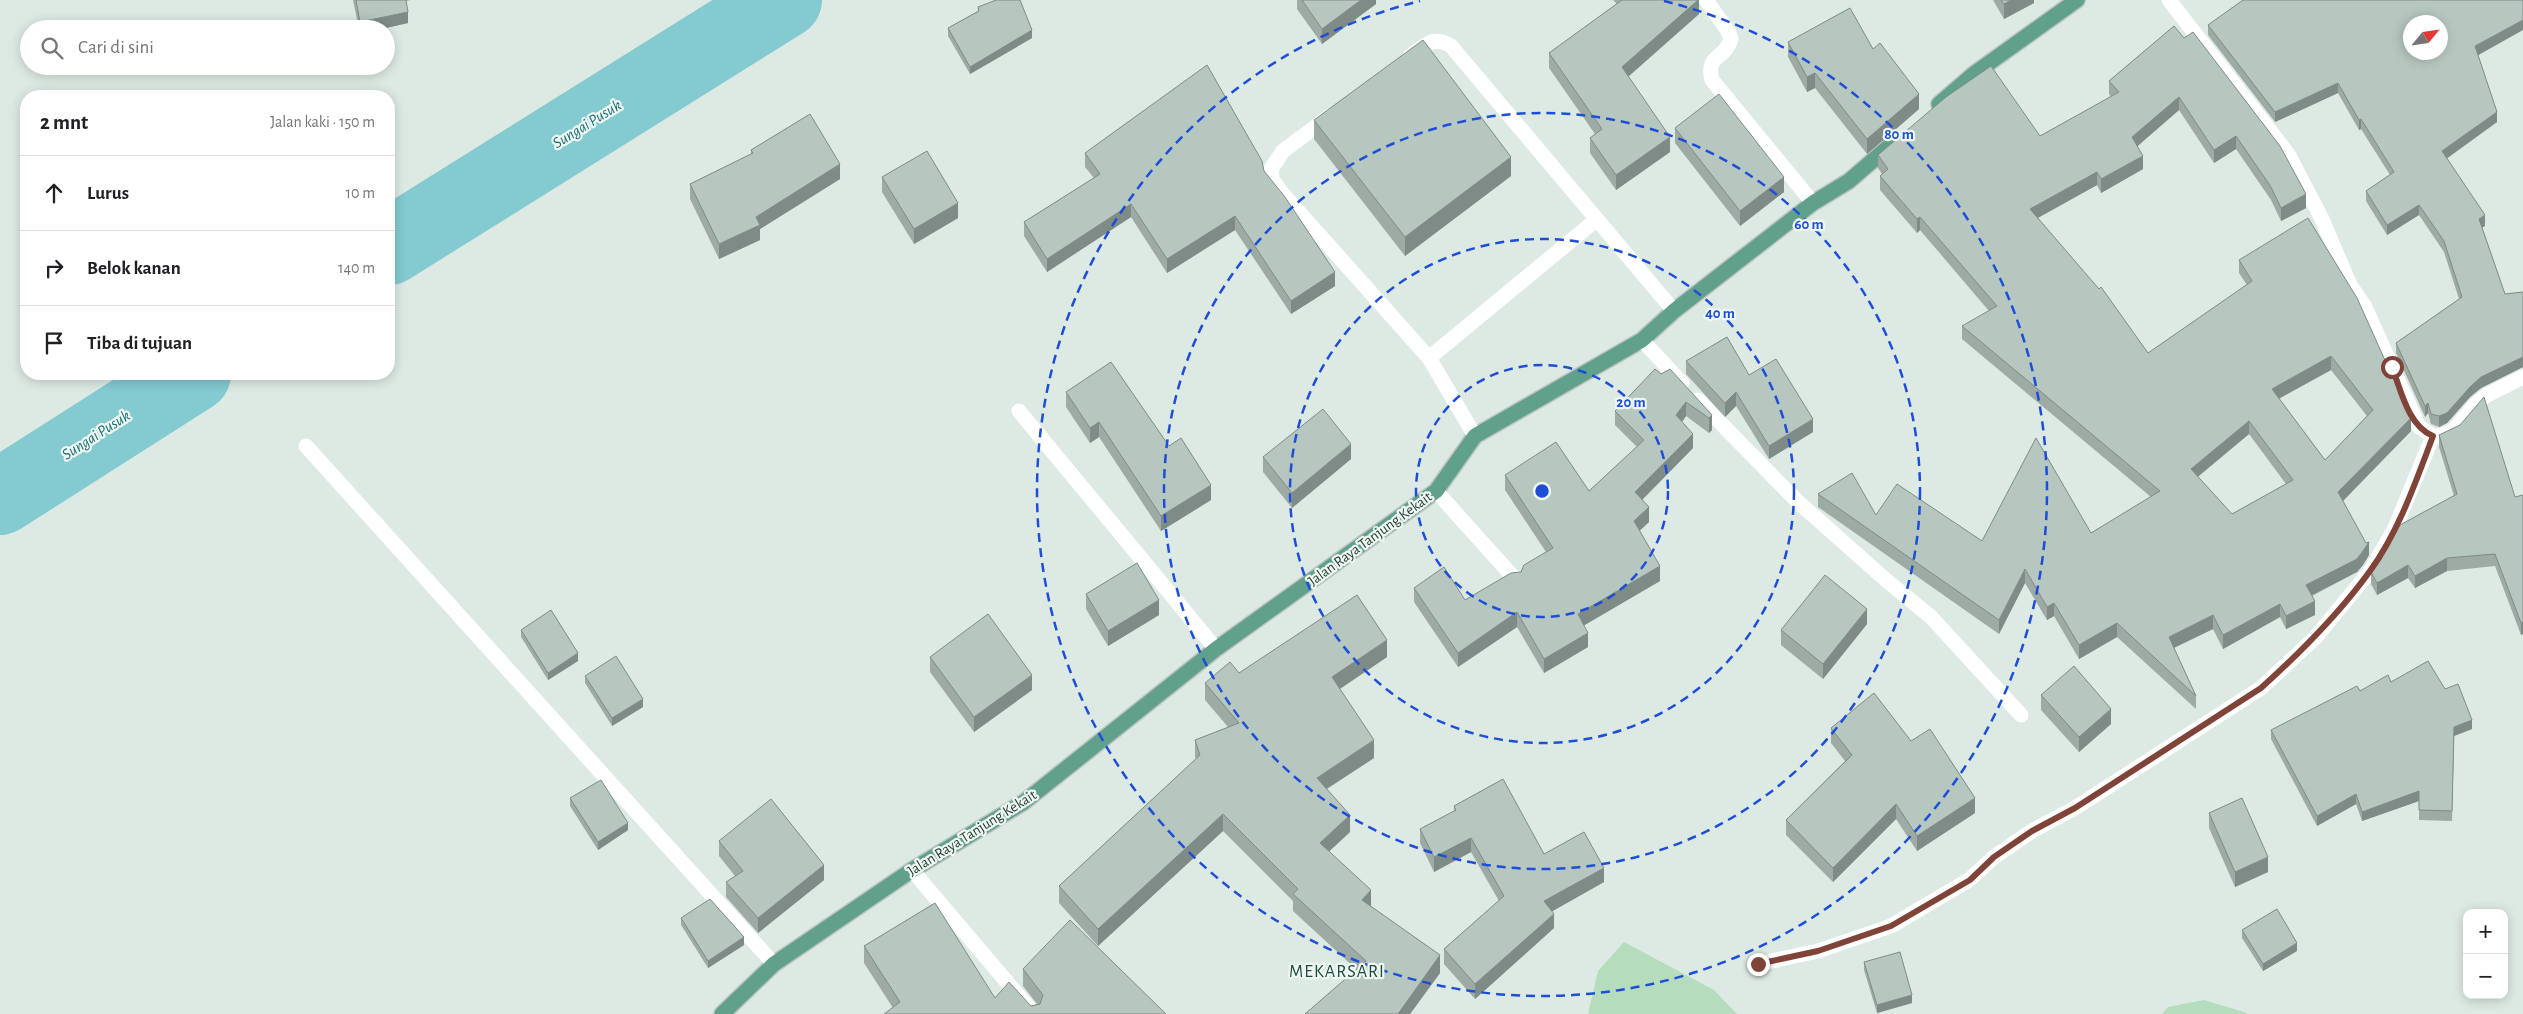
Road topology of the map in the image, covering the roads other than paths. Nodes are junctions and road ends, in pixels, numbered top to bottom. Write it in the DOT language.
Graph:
graph roads {
  1 [pos="1706,0"];
  2 [pos="2077,0"];
  3 [pos="2170,0"];
  4 [pos="1396,66"];
  5 [pos="1343,106"];
  6 [pos="1931,111"];
  7 [pos="1901,137"];
  8 [pos="1813,203"];
  9 [pos="1596,220"];
  10 [pos="1674,311"];
  11 [pos="1642,340"];
  12 [pos="1429,358"];
  13 [pos="2523,377"];
  14 [pos="1019,411"];
  15 [pos="1475,436"];
  16 [pos="2433,436"];
  17 [pos="306,446"];
  18 [pos="1436,491"];
  19 [pos="1516,579"];
  20 [pos="1216,649"];
  21 [pos="2021,716"];
  22 [pos="912,870"];
  23 [pos="774,964"];
  24 [pos="1758,964"];
  25 [pos="722,1014"];
  26 [pos="1034,1014"];
  1 -- 8 [label="street"];
  2 -- 6 [label="main road"];
  3 -- 16 [label="street"];
  4 -- 9 [label="street"];
  5 -- 12 [label="street"];
  7 -- 8 [label="main road, Jalan Raya Tanjung Kekait"];
  8 -- 10 [label="main road, Jalan Raya Tanjung Kekait"];
  9 -- 10 [label="street"];
  9 -- 12 [label="street"];
  10 -- 11 [label="main road, Jalan Raya Tanjung Kekait"];
  11 -- 15 [label="main road, Jalan Raya Tanjung Kekait"];
  11 -- 21 [label="street"];
  12 -- 15 [label="street"];
  13 -- 16 [label="street"];
  14 -- 20 [label="street"];
  15 -- 18 [label="main road, Jalan Raya Tanjung Kekait"];
  16 -- 24 [label="street"];
  17 -- 23 [label="street"];
  18 -- 19 [label="street"];
  18 -- 20 [label="main road, Jalan Raya Tanjung Kekait"];
  20 -- 22 [label="main road, Jalan Raya Tanjung Kekait"];
  22 -- 23 [label="main road, Jalan Raya Tanjung Kekait"];
  22 -- 26 [label="street"];
  23 -- 25 [label="main road, Jalan Raya Tanjung Kekait"];
}
